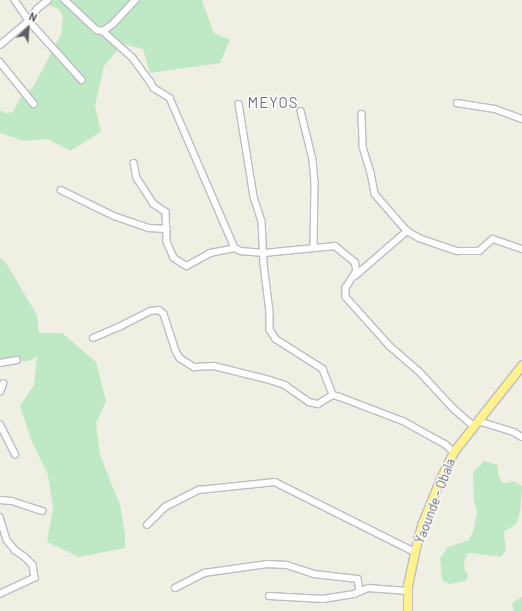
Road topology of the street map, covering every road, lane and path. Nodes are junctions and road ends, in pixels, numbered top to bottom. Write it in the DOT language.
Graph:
graph roads {
  1 [pos="15,0"];
  2 [pos="48,0"];
  3 [pos="65,0"];
  4 [pos="135,0"];
  5 [pos="29,21"];
  6 [pos="104,31"];
  7 [pos="0,45"];
  8 [pos="0,62"];
  9 [pos="82,80"];
  10 [pos="457,103"];
  11 [pos="34,104"];
  12 [pos="239,104"];
  13 [pos="301,111"];
  14 [pos="362,114"];
  15 [pos="522,119"];
  16 [pos="134,163"];
  17 [pos="61,190"];
  18 [pos="167,228"];
  19 [pos="407,231"];
  20 [pos="235,248"];
  21 [pos="314,248"];
  22 [pos="522,249"];
  23 [pos="264,253"];
  24 [pos="355,276"];
  25 [pos="93,338"];
  26 [pos="17,360"];
  27 [pos="0,363"];
  28 [pos="522,366"];
  29 [pos="3,384"];
  30 [pos="0,392"];
  31 [pos="333,395"];
  32 [pos="476,423"];
  33 [pos="0,424"];
  34 [pos="522,436"];
  35 [pos="454,452"];
  36 [pos="15,454"];
  37 [pos="0,500"];
  38 [pos="42,511"];
  39 [pos="0,517"];
  40 [pos="147,525"];
  41 [pos="415,552"];
  42 [pos="175,588"];
  43 [pos="408,591"];
  44 [pos="360,592"];
  45 [pos="0,594"];
  46 [pos="269,596"];
  47 [pos="408,611"];
  1 -- 5 [label="street"];
  2 -- 5 [label="street"];
  3 -- 6 [label="street"];
  4 -- 6 [label="street"];
  5 -- 7 [label="street"];
  5 -- 9 [label="street"];
  6 -- 20 [label="street"];
  8 -- 11 [label="street"];
  10 -- 15 [label="street"];
  12 -- 23 [label="street"];
  13 -- 21 [label="street"];
  14 -- 19 [label="street"];
  16 -- 18 [label="street"];
  17 -- 18 [label="street"];
  18 -- 20 [label="street"];
  19 -- 22 [label="street"];
  19 -- 24 [label="street"];
  20 -- 23 [label="street"];
  21 -- 23 [label="street"];
  21 -- 24 [label="street"];
  23 -- 31 [label="street"];
  24 -- 32 [label="street"];
  25 -- 31 [label="street"];
  26 -- 27 [label="street"];
  28 -- 32 [label="highway, Yaounde - Obala"];
  29 -- 30 [label="street"];
  31 -- 35 [label="street"];
  32 -- 34 [label="street"];
  32 -- 35 [label="highway, Yaounde - Obala"];
  33 -- 36 [label="street"];
  35 -- 41 [label="highway, Yaounde - Obala"];
  37 -- 38 [label="street"];
  39 -- 45 [label="street"];
  40 -- 41 [label="street"];
  41 -- 43 [label="highway, Yaounde - Obala"];
  42 -- 44 [label="street"];
  43 -- 44 [label="street"];
  43 -- 47 [label="highway, Yaounde - Obala"];
  44 -- 46 [label="street"];
}
